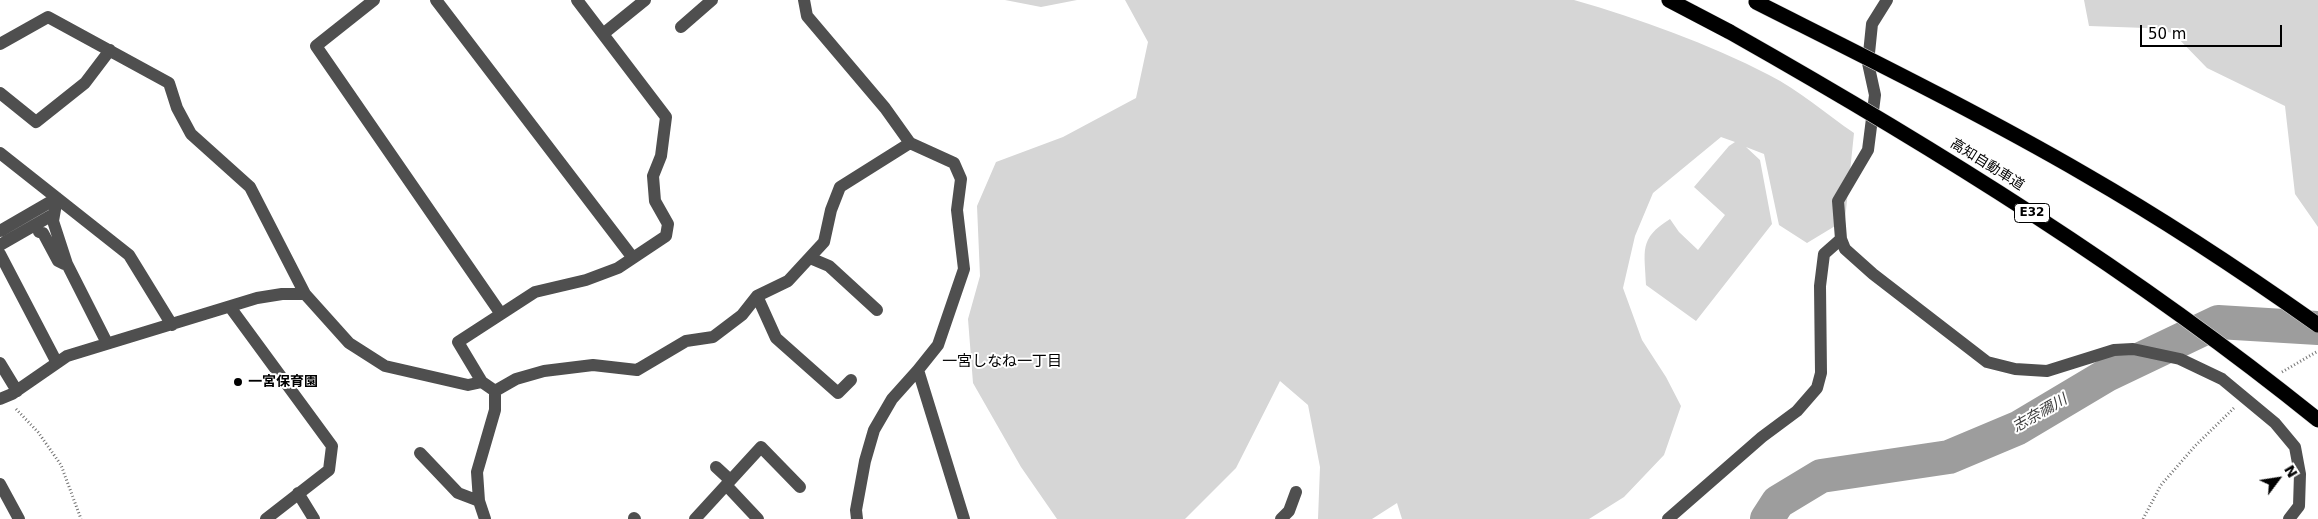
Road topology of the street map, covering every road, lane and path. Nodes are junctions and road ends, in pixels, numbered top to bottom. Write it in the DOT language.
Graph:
graph roads {
  1 [pos="374,0"];
  2 [pos="436,0"];
  3 [pos="577,0"];
  4 [pos="645,0"];
  5 [pos="712,0"];
  6 [pos="804,0"];
  7 [pos="1669,0"];
  8 [pos="1886,0"];
  9 [pos="1754,1"];
  10 [pos="681,27"];
  11 [pos="603,34"];
  12 [pos="0,44"];
  13 [pos="110,50"];
  14 [pos="0,94"];
  15 [pos="910,143"];
  16 [pos="0,153"];
  17 [pos="57,198"];
  18 [pos="54,214"];
  19 [pos="0,231"];
  20 [pos="39,232"];
  21 [pos="1841,239"];
  22 [pos="0,245"];
  23 [pos="0,254"];
  24 [pos="633,258"];
  25 [pos="810,258"];
  26 [pos="66,264"];
  27 [pos="305,294"];
  28 [pos="757,296"];
  29 [pos="230,307"];
  30 [pos="877,310"];
  31 [pos="501,314"];
  32 [pos="172,325"];
  33 [pos="2318,325"];
  34 [pos="107,343"];
  35 [pos="0,363"];
  36 [pos="57,363"];
  37 [pos="918,370"];
  38 [pos="850,380"];
  39 [pos="482,382"];
  40 [pos="495,391"];
  41 [pos="8,396"];
  42 [pos="2243,399"];
  43 [pos="2318,420"];
  44 [pos="420,453"];
  45 [pos="716,467"];
  46 [pos="728,482"];
  47 [pos="0,484"];
  48 [pos="800,487"];
  49 [pos="1296,492"];
  50 [pos="298,493"];
  51 [pos="479,501"];
  52 [pos="19,519"];
  53 [pos="81,519"];
  54 [pos="266,519"];
  55 [pos="314,519"];
  56 [pos="485,519"];
  57 [pos="695,519"];
  58 [pos="758,519"];
  59 [pos="857,519"];
  60 [pos="964,519"];
  61 [pos="1281,519"];
  62 [pos="1668,519"];
  63 [pos="2143,519"];
  64 [pos="2289,519"];
  1 -- 31 [label="street"];
  2 -- 24 [label="street"];
  3 -- 11 [label="street"];
  4 -- 11 [label="street"];
  5 -- 10 [label="street"];
  6 -- 15 [label="street"];
  7 -- 43 [label="highway, 高知自動車道 / E32, bridge"];
  8 -- 21 [label="street"];
  9 -- 33 [label="highway, bridge"];
  11 -- 24 [label="street"];
  12 -- 13 [label="street"];
  13 -- 14 [label="street"];
  13 -- 27 [label="street"];
  15 -- 25 [label="street"];
  15 -- 37 [label="street"];
  16 -- 17 [label="street"];
  17 -- 18 [label="street"];
  17 -- 19 [label="street"];
  17 -- 32 [label="street"];
  18 -- 22 [label="street"];
  18 -- 26 [label="street"];
  20 -- 26 [label="street"];
  21 -- 42 [label="street"];
  21 -- 62 [label="street"];
  23 -- 36 [label="street"];
  24 -- 31 [label="street"];
  25 -- 28 [label="street"];
  25 -- 30 [label="street"];
  26 -- 34 [label="street"];
  27 -- 29 [label="street"];
  27 -- 39 [label="street"];
  28 -- 38 [label="street"];
  28 -- 40 [label="street"];
  29 -- 32 [label="street"];
  29 -- 50 [label="street"];
  31 -- 39 [label="street"];
  32 -- 34 [label="street"];
  34 -- 36 [label="street"];
  35 -- 41 [label="street"];
  36 -- 41 [label="street"];
  37 -- 59 [label="street"];
  37 -- 60 [label="street"];
  39 -- 40 [label="street"];
  40 -- 51 [label="street"];
  41 -- 53 [label="path"];
  42 -- 63 [label="path"];
  42 -- 64 [label="street"];
  44 -- 51 [label="street"];
  45 -- 46 [label="street"];
  46 -- 48 [label="street"];
  46 -- 57 [label="street"];
  46 -- 58 [label="street"];
  47 -- 52 [label="street"];
  49 -- 61 [label="street"];
  50 -- 54 [label="street"];
  50 -- 55 [label="street"];
  51 -- 56 [label="street"];
}
